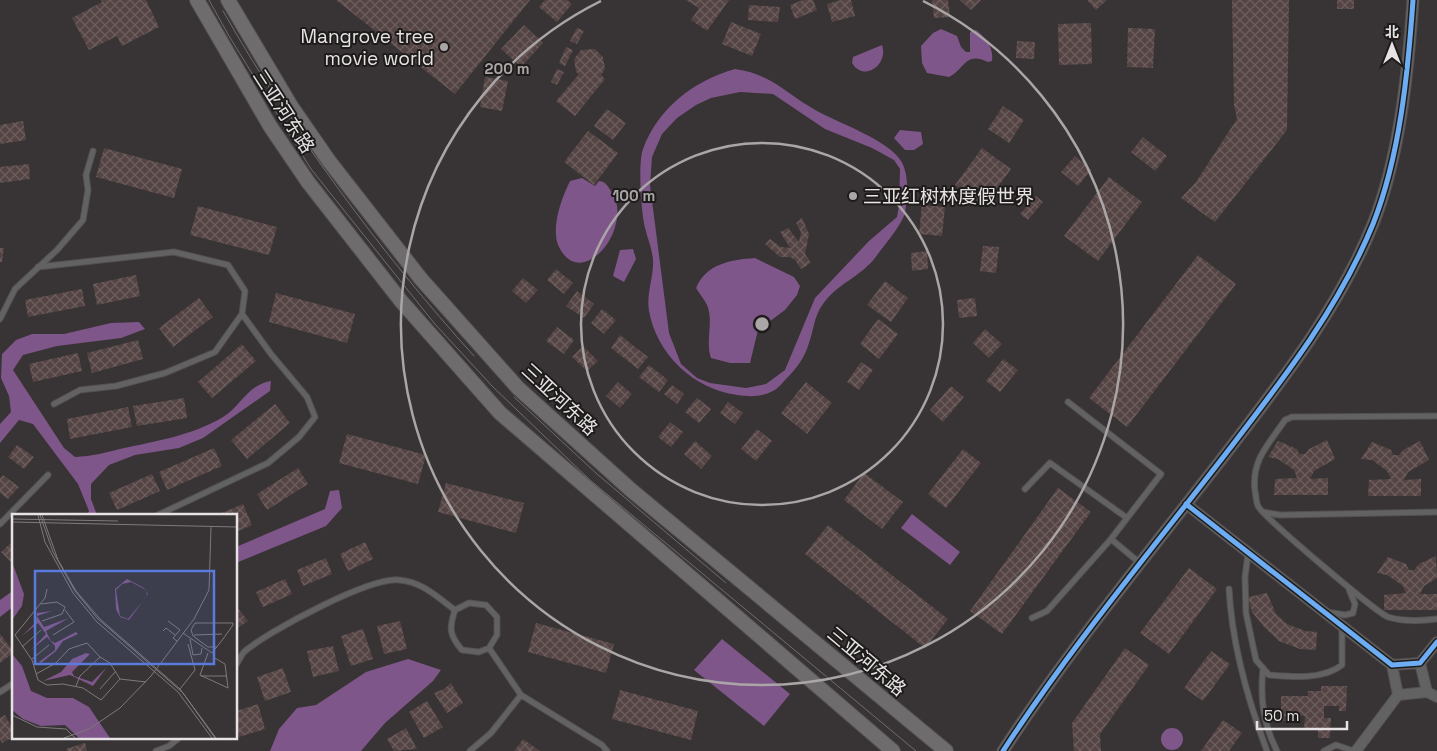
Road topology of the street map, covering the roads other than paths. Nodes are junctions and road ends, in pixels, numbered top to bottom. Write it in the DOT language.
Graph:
graph roads {
  1 [pos="197,0"];
  2 [pos="228,0"];
  3 [pos="1413,0"];
  4 [pos="93,151"];
  5 [pos="38,268"];
  6 [pos="242,314"];
  7 [pos="0,318"];
  8 [pos="1068,402"];
  9 [pos="54,404"];
  10 [pos="1437,416"];
  11 [pos="48,475"];
  12 [pos="1025,489"];
  13 [pos="1186,504"];
  14 [pos="1262,512"];
  15 [pos="1437,512"];
  16 [pos="160,514"];
  17 [pos="1127,518"];
  18 [pos="0,524"];
  19 [pos="1111,539"];
  20 [pos="1248,553"];
  21 [pos="1141,564"];
  22 [pos="1347,584"];
  23 [pos="1229,589"];
  24 [pos="456,610"];
  25 [pos="1324,612"];
  26 [pos="1032,618"];
  27 [pos="1437,619"];
  28 [pos="1342,626"];
  29 [pos="1437,642"];
  30 [pos="488,648"];
  31 [pos="238,662"];
  32 [pos="1420,663"];
  33 [pos="1392,664"];
  34 [pos="1263,668"];
  35 [pos="12,684"];
  36 [pos="0,692"];
  37 [pos="1427,692"];
  38 [pos="521,695"];
  39 [pos="1398,695"];
  40 [pos="1437,697"];
  41 [pos="179,738"];
  42 [pos="156,751"];
  43 [pos="470,751"];
  44 [pos="607,751"];
  45 [pos="893,751"];
  46 [pos="946,751"];
  47 [pos="1003,751"];
  48 [pos="1267,751"];
  49 [pos="1277,751"];
  50 [pos="1324,751"];
  51 [pos="1355,751"];
  1 -- 45 [label="main road, 三亚河东路"];
  2 -- 46 [label="main road, 三亚河东路"];
  3 -- 13 [label="street"];
  4 -- 5 [label="lane"];
  5 -- 6 [label="lane"];
  5 -- 7 [label="lane"];
  6 -- 9 [label="lane"];
  6 -- 16 [label="lane"];
  8 -- 17 [label="lane"];
  10 -- 14 [label="lane"];
  11 -- 18 [label="lane"];
  12 -- 17 [label="lane"];
  13 -- 20 [label="street"];
  13 -- 21 [label="street"];
  14 -- 15 [label="lane"];
  14 -- 22 [label="lane"];
  17 -- 19 [label="lane"];
  19 -- 21 [label="lane"];
  19 -- 26 [label="lane"];
  20 -- 25 [label="street"];
  20 -- 34 [label="lane"];
  21 -- 47 [label="street"];
  22 -- 25 [label="lane"];
  22 -- 27 [label="lane"];
  23 -- 48 [label="lane"];
  24 -- 30 [label="lane"];
  24 -- 30 [label="lane"];
  24 -- 31 [label="lane"];
  25 -- 28 [label="street"];
  28 -- 33 [label="street"];
  28 -- 34 [label="lane"];
  29 -- 32 [label="street"];
  30 -- 38 [label="lane"];
  32 -- 33 [label="street"];
  32 -- 37 [label="street"];
  33 -- 39 [label="street"];
  34 -- 49 [label="lane"];
  35 -- 36 [label="lane"];
  37 -- 39 [label="street"];
  37 -- 40 [label="street"];
  38 -- 43 [label="lane"];
  38 -- 44 [label="lane"];
  39 -- 51 [label="street"];
  41 -- 42 [label="lane"];
  50 -- 51 [label="lane"];
}
